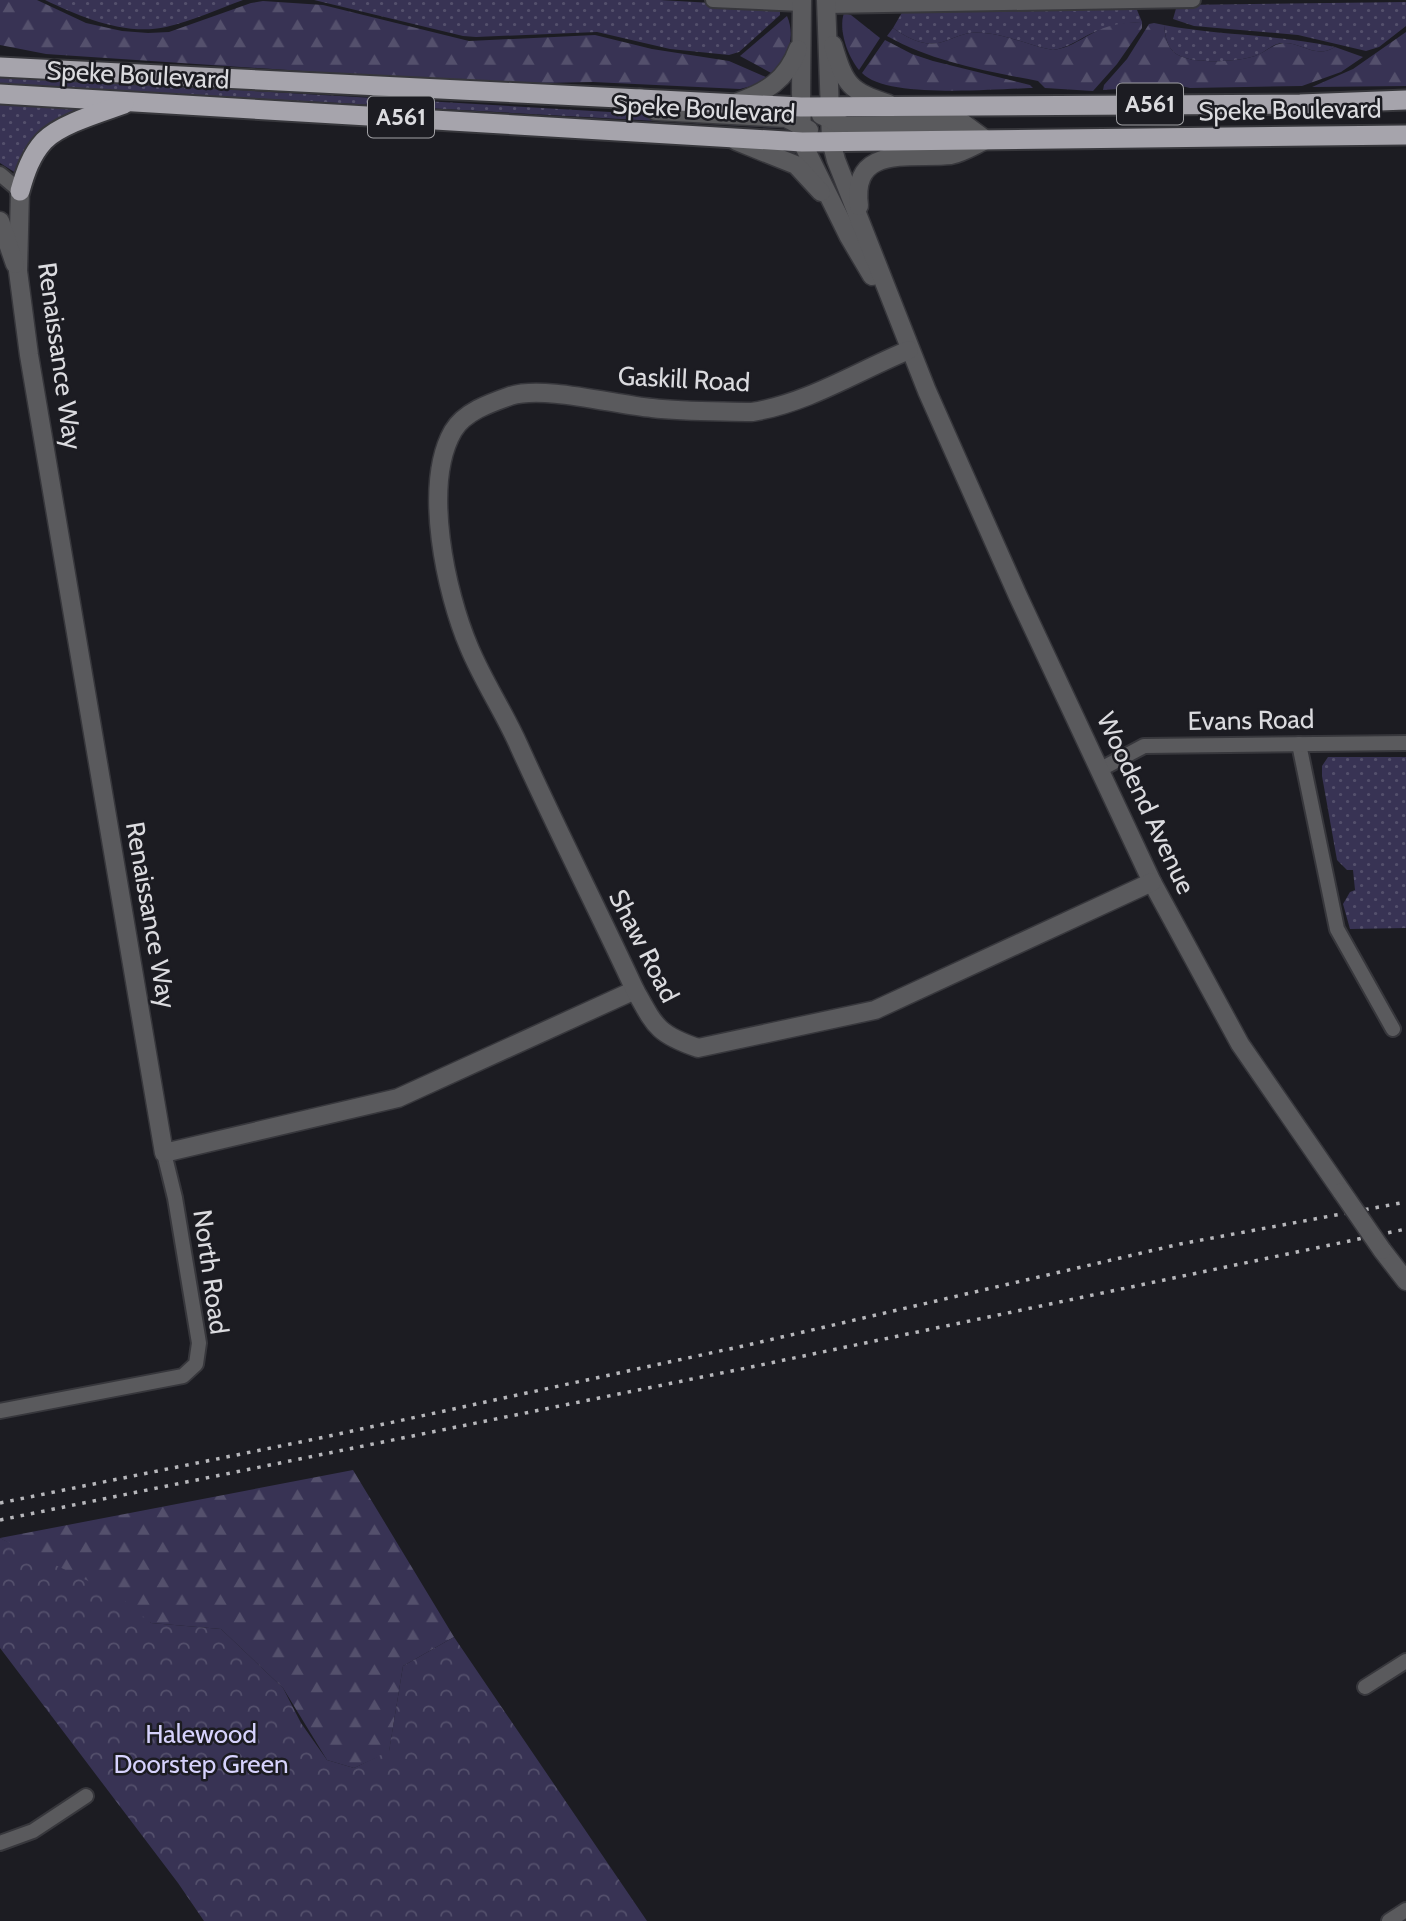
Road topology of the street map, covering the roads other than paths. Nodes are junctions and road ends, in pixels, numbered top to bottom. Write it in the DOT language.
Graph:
graph roads {
  1 [pos="713,0"];
  2 [pos="1193,0"];
  3 [pos="802,2"];
  4 [pos="826,9"];
  5 [pos="801,39"];
  6 [pos="0,55"];
  7 [pos="0,67"];
  8 [pos="58,69"];
  9 [pos="0,94"];
  10 [pos="640,98"];
  11 [pos="1406,100"];
  12 [pos="135,101"];
  13 [pos="734,103"];
  14 [pos="894,106"];
  15 [pos="830,113"];
  16 [pos="802,125"];
  17 [pos="1406,135"];
  18 [pos="720,137"];
  19 [pos="986,140"];
  20 [pos="831,141"];
  21 [pos="0,174"];
  22 [pos="20,191"];
  23 [pos="860,220"];
  24 [pos="0,221"];
  25 [pos="849,237"];
  26 [pos="18,271"];
  27 [pos="895,316"];
  28 [pos="909,350"];
  29 [pos="454,429"];
  30 [pos="1406,743"];
  31 [pos="1299,744"];
  32 [pos="1101,769"];
  33 [pos="1153,882"];
  34 [pos="635,990"];
  35 [pos="1393,1029"];
  36 [pos="164,1153"];
  37 [pos="1406,1281"];
  38 [pos="0,1411"];
  39 [pos="1406,1661"];
  40 [pos="1364,1687"];
  41 [pos="86,1796"];
  42 [pos="0,1843"];
  43 [pos="1406,1910"];
  44 [pos="1389,1921"];
  1 -- 3 [label="street"];
  2 -- 4 [label="street"];
  3 -- 5 [label="street"];
  4 -- 14 [label="street"];
  4 -- 15 [label="street, Woodend Avenue"];
  5 -- 13 [label="street"];
  5 -- 16 [label="street"];
  6 -- 8 [label="highway"];
  7 -- 8 [label="highway, Speke Boulevard / A561"];
  8 -- 10 [label="highway, Speke Boulevard / A561"];
  9 -- 12 [label="highway, Speke Boulevard / A561"];
  10 -- 13 [label="highway, Speke Boulevard / A561"];
  10 -- 16 [label="street, A561"];
  11 -- 14 [label="highway, Speke Boulevard / A561"];
  12 -- 18 [label="highway, Speke Boulevard / A561"];
  12 -- 22 [label="highway"];
  13 -- 16 [label="highway, Speke Boulevard / A561"];
  14 -- 15 [label="highway, Speke Boulevard / A561"];
  15 -- 16 [label="highway, Speke Boulevard / A561"];
  15 -- 19 [label="street, A561"];
  15 -- 20 [label="street, Woodend Avenue"];
  16 -- 18 [label="highway, Speke Boulevard / A561"];
  16 -- 20 [label="highway, Speke Boulevard / A561"];
  16 -- 25 [label="street, Woodend Avenue"];
  17 -- 19 [label="highway, Speke Boulevard / A561"];
  18 -- 25 [label="street"];
  19 -- 20 [label="highway, Speke Boulevard / A561"];
  19 -- 23 [label="street"];
  20 -- 23 [label="street, Woodend Avenue"];
  21 -- 22 [label="street"];
  22 -- 26 [label="street, Renaissance Way"];
  23 -- 27 [label="street, Woodend Avenue"];
  24 -- 26 [label="street"];
  25 -- 27 [label="street, Woodend Avenue"];
  26 -- 36 [label="street, Renaissance Way"];
  27 -- 28 [label="street, Woodend Avenue"];
  28 -- 29 [label="street, Gaskill Road"];
  28 -- 32 [label="street, Woodend Avenue"];
  29 -- 34 [label="street, Shaw Road"];
  30 -- 31 [label="street, Evans Road"];
  31 -- 32 [label="street, Evans Road"];
  31 -- 35 [label="street"];
  32 -- 33 [label="street, Woodend Avenue"];
  33 -- 34 [label="street, Shaw Road"];
  33 -- 37 [label="street, Woodend Avenue, bridge"];
  34 -- 36 [label="street"];
  36 -- 38 [label="street, North Road"];
  39 -- 40 [label="street"];
  41 -- 42 [label="street"];
  43 -- 44 [label="street"];
}
